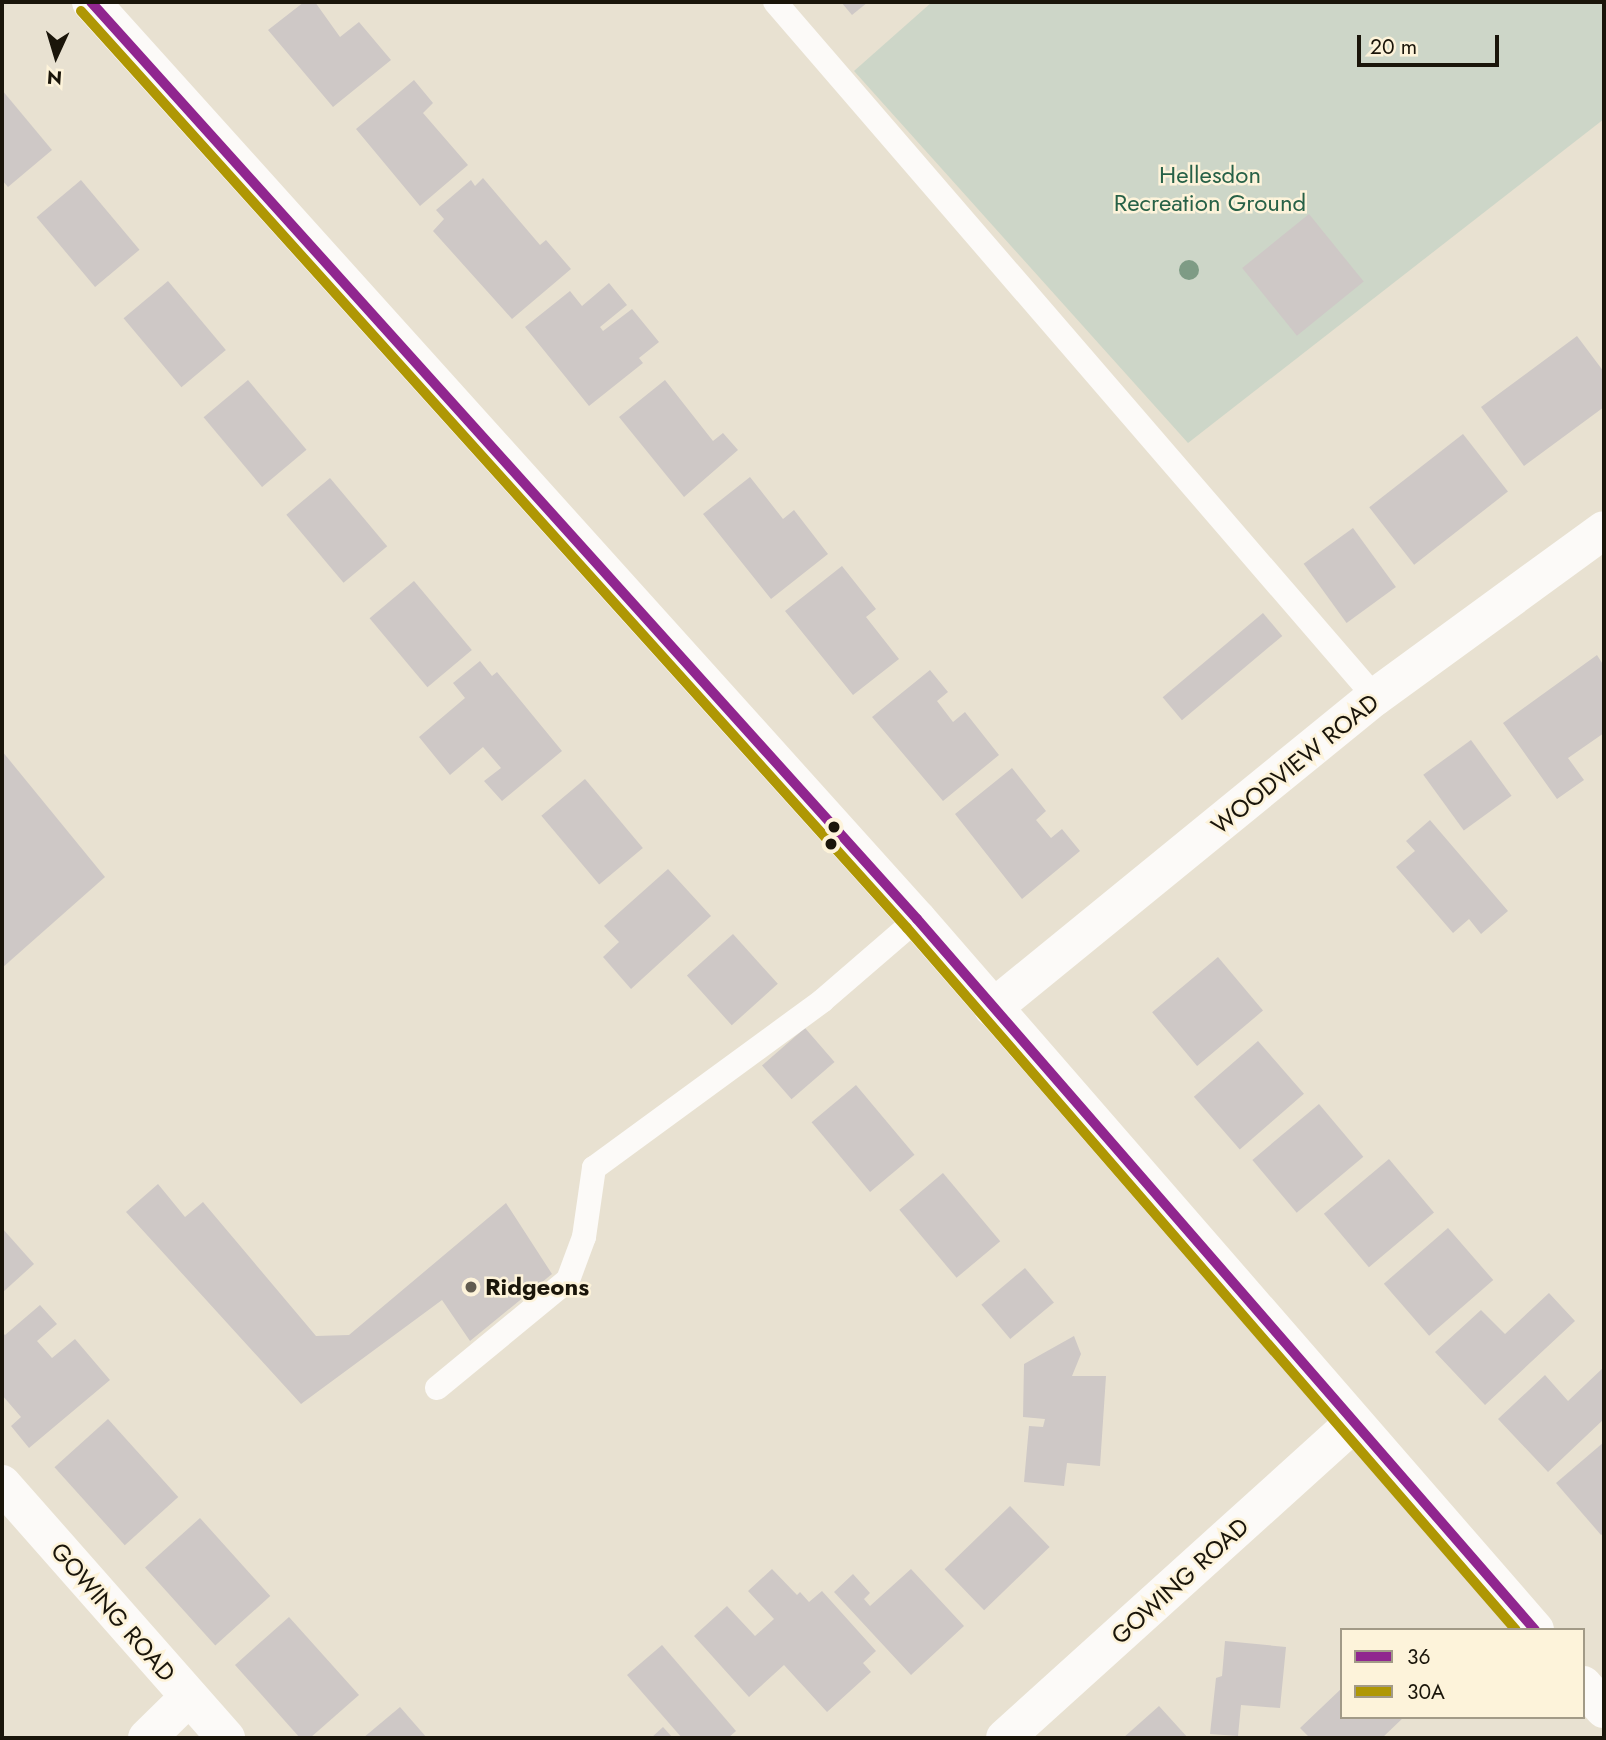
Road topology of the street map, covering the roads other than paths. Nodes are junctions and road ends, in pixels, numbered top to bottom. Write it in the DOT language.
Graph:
graph roads {
  1 [pos="91,2"];
  2 [pos="775,2"];
  3 [pos="1604,530"];
  4 [pos="1375,697"];
  5 [pos="917,919"];
  6 [pos="993,1008"];
  7 [pos="437,1388"];
  8 [pos="1354,1423"];
  9 [pos="2,1484"];
  10 [pos="1533,1628"];
  11 [pos="1585,1687"];
  12 [pos="188,1698"];
  13 [pos="1604,1709"];
  14 [pos="147,1738"];
  15 [pos="226,1738"];
  16 [pos="1005,1738"];
  1 -- 5 [label="street"];
  2 -- 4 [label="lane"];
  3 -- 4 [label="street, WOODVIEW ROAD"];
  4 -- 6 [label="street, WOODVIEW ROAD"];
  5 -- 6 [label="street"];
  5 -- 7 [label="lane"];
  6 -- 8 [label="street"];
  8 -- 10 [label="street"];
  8 -- 16 [label="street, GOWING ROAD"];
  9 -- 12 [label="street, GOWING ROAD"];
  11 -- 13 [label="street"];
  12 -- 14 [label="street"];
  12 -- 15 [label="street, GOWING ROAD"];
}
